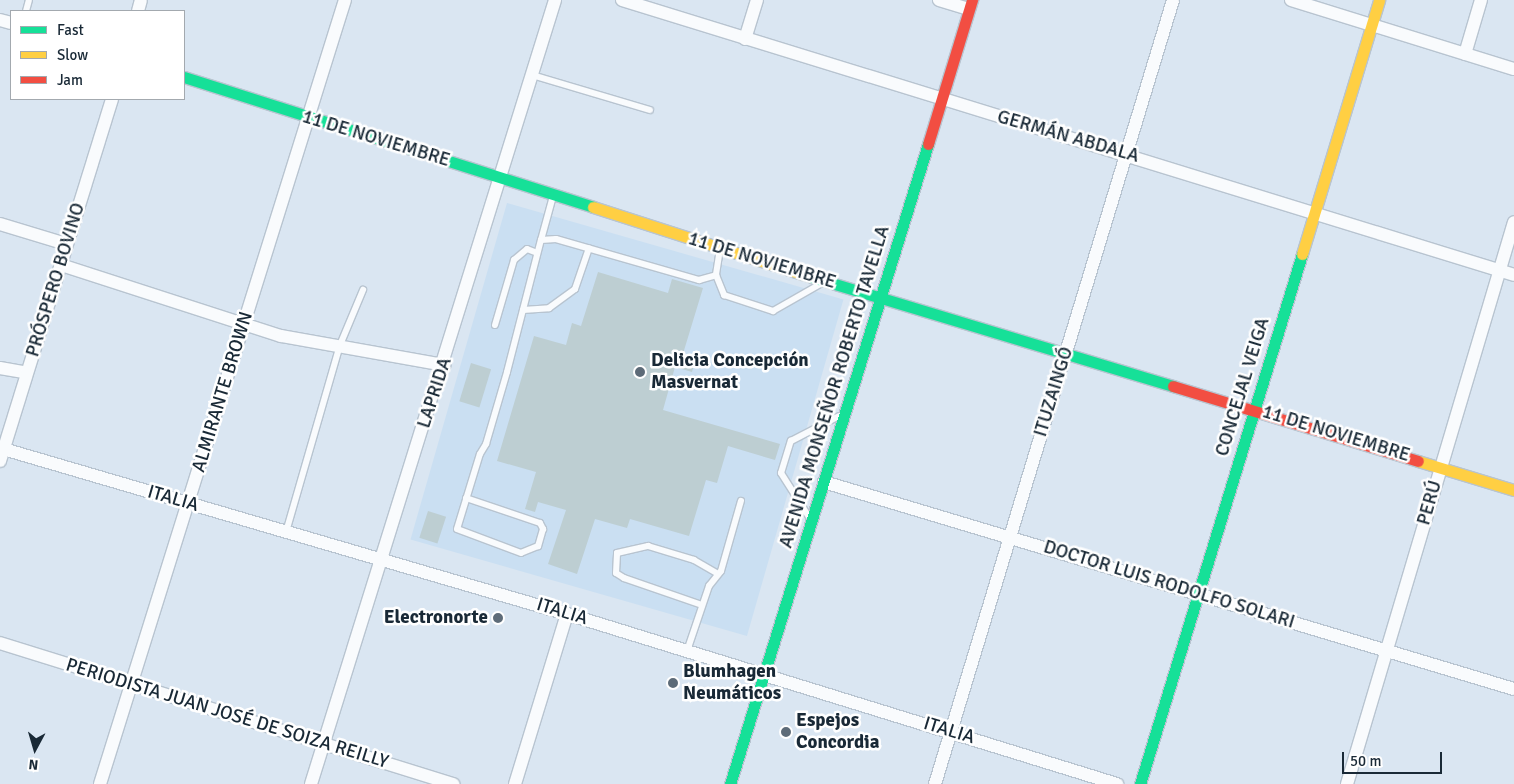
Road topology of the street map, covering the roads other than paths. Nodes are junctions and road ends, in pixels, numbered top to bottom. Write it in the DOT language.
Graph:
graph roads {
  1 [pos="345,0"];
  2 [pos="555,0"];
  3 [pos="622,0"];
  4 [pos="757,0"];
  5 [pos="939,0"];
  6 [pos="1173,0"];
  7 [pos="1291,0"];
  8 [pos="1379,0"];
  9 [pos="1482,0"];
  10 [pos="970,5"];
  11 [pos="1371,25"];
  12 [pos="745,39"];
  13 [pos="1465,54"];
  14 [pos="1514,69"];
  15 [pos="532,75"];
  16 [pos="185,78"];
  17 [pos="112,100"];
  18 [pos="941,101"];
  19 [pos="650,110"];
  20 [pos="309,118"];
  21 [pos="1128,154"];
  22 [pos="500,178"];
  23 [pos="553,195"];
  24 [pos="1315,211"];
  25 [pos="1514,222"];
  26 [pos="0,224"];
  27 [pos="540,240"];
  28 [pos="66,244"];
  29 [pos="589,248"];
  30 [pos="720,248"];
  31 [pos="535,252"];
  32 [pos="61,265"];
  33 [pos="1500,270"];
  34 [pos="1514,274"];
  35 [pos="716,275"];
  36 [pos="825,281"];
  37 [pos="363,290"];
  38 [pos="882,296"];
  39 [pos="523,310"];
  40 [pos="243,324"];
  41 [pos="495,325"];
  42 [pos="340,345"];
  43 [pos="1066,352"];
  44 [pos="444,365"];
  45 [pos="0,368"];
  46 [pos="27,373"];
  47 [pos="1255,408"];
  48 [pos="845,413"];
  49 [pos="1,453"];
  50 [pos="1441,467"];
  51 [pos="824,482"];
  52 [pos="1514,490"];
  53 [pos="466,498"];
  54 [pos="741,501"];
  55 [pos="189,503"];
  56 [pos="812,521"];
  57 [pos="286,532"];
  58 [pos="1011,536"];
  59 [pos="380,560"];
  60 [pos="718,574"];
  61 [pos="1198,594"];
  62 [pos="702,605"];
  63 [pos="567,614"];
  64 [pos="0,643"];
  65 [pos="687,651"];
  66 [pos="1386,652"];
  67 [pos="765,675"];
  68 [pos="129,683"];
  69 [pos="1514,690"];
  70 [pos="952,732"];
  71 [pos="323,744"];
  72 [pos="100,784"];
  73 [pos="311,784"];
  74 [pos="454,784"];
  75 [pos="515,784"];
  76 [pos="730,784"];
  77 [pos="935,784"];
  78 [pos="1117,784"];
  79 [pos="1140,784"];
  80 [pos="1347,784"];
  1 -- 20 [label="street, ALMIRANTE BROWN"];
  2 -- 15 [label="street, LAPRIDA"];
  3 -- 12 [label="street, GERMÁN ABDALA"];
  4 -- 12 [label="street"];
  5 -- 10 [label="street"];
  6 -- 21 [label="street, ITUZAINGÓ"];
  7 -- 11 [label="street"];
  8 -- 11 [label="street, CONCEJAL VEIGA"];
  9 -- 13 [label="street"];
  10 -- 18 [label="street, AVENIDA MONSEÑOR ROBERTO TAVELLA"];
  11 -- 13 [label="street"];
  11 -- 24 [label="street, CONCEJAL VEIGA"];
  12 -- 18 [label="street, GERMÁN ABDALA"];
  13 -- 14 [label="street"];
  15 -- 19 [label="lane"];
  15 -- 22 [label="street, LAPRIDA"];
  16 -- 20 [label="street, 11 DE NOVIEMBRE"];
  17 -- 28 [label="street, PRÓSPERO BOVINO"];
  18 -- 21 [label="street, GERMÁN ABDALA"];
  18 -- 38 [label="street, AVENIDA MONSEÑOR ROBERTO TAVELLA"];
  20 -- 22 [label="street, 11 DE NOVIEMBRE"];
  20 -- 40 [label="street, ALMIRANTE BROWN"];
  21 -- 24 [label="street, GERMÁN ABDALA"];
  21 -- 43 [label="street, ITUZAINGÓ"];
  22 -- 23 [label="street, 11 DE NOVIEMBRE"];
  22 -- 44 [label="street, LAPRIDA"];
  23 -- 27 [label="lane"];
  23 -- 30 [label="street, 11 DE NOVIEMBRE"];
  24 -- 33 [label="street, GERMÁN ABDALA"];
  24 -- 47 [label="street, CONCEJAL VEIGA"];
  25 -- 33 [label="street, PERÚ"];
  26 -- 28 [label="street"];
  27 -- 29 [label="lane"];
  27 -- 31 [label="lane"];
  28 -- 32 [label="street, PRÓSPERO BOVINO"];
  29 -- 35 [label="lane"];
  29 -- 39 [label="lane"];
  30 -- 35 [label="lane"];
  30 -- 36 [label="street, 11 DE NOVIEMBRE"];
  31 -- 39 [label="lane"];
  31 -- 41 [label="lane"];
  32 -- 40 [label="street"];
  32 -- 46 [label="street, PRÓSPERO BOVINO"];
  33 -- 34 [label="street, GERMÁN ABDALA"];
  33 -- 50 [label="street, PERÚ"];
  35 -- 36 [label="lane"];
  36 -- 38 [label="street, 11 DE NOVIEMBRE"];
  37 -- 42 [label="lane"];
  38 -- 43 [label="street, 11 DE NOVIEMBRE"];
  38 -- 48 [label="street, AVENIDA MONSEÑOR ROBERTO TAVELLA"];
  39 -- 53 [label="lane"];
  40 -- 42 [label="street"];
  40 -- 55 [label="street, ALMIRANTE BROWN"];
  42 -- 44 [label="street"];
  42 -- 57 [label="lane"];
  43 -- 47 [label="street, 11 DE NOVIEMBRE"];
  43 -- 58 [label="street, ITUZAINGÓ"];
  44 -- 59 [label="street, LAPRIDA"];
  45 -- 46 [label="street"];
  46 -- 49 [label="street, PRÓSPERO BOVINO"];
  47 -- 50 [label="street, 11 DE NOVIEMBRE"];
  47 -- 61 [label="street, CONCEJAL VEIGA"];
  48 -- 51 [label="street, AVENIDA MONSEÑOR ROBERTO TAVELLA"];
  48 -- 56 [label="lane"];
  49 -- 55 [label="street, ITALIA"];
  50 -- 52 [label="street, 11 DE NOVIEMBRE"];
  50 -- 66 [label="street, PERÚ"];
  51 -- 56 [label="street, AVENIDA MONSEÑOR ROBERTO TAVELLA"];
  51 -- 58 [label="street, DOCTOR LUIS RODOLFO SOLARI"];
  53 -- 53 [label="lane"];
  54 -- 60 [label="lane"];
  55 -- 57 [label="street, ITALIA"];
  55 -- 68 [label="street, ALMIRANTE BROWN"];
  56 -- 67 [label="street, AVENIDA MONSEÑOR ROBERTO TAVELLA"];
  57 -- 59 [label="street, ITALIA"];
  58 -- 61 [label="street, DOCTOR LUIS RODOLFO SOLARI"];
  58 -- 70 [label="street, ITUZAINGÓ"];
  59 -- 63 [label="street, ITALIA"];
  59 -- 71 [label="street, LAPRIDA"];
  60 -- 62 [label="lane"];
  60 -- 62 [label="lane"];
  61 -- 66 [label="street, DOCTOR LUIS RODOLFO SOLARI"];
  61 -- 79 [label="street, CONCEJAL VEIGA"];
  62 -- 65 [label="lane"];
  63 -- 65 [label="street, ITALIA"];
  63 -- 75 [label="street"];
  64 -- 68 [label="street, PERIODISTA JUAN JOSÉ DE SOIZA REILLY"];
  65 -- 67 [label="street, ITALIA"];
  66 -- 69 [label="street, DOCTOR LUIS RODOLFO SOLARI"];
  66 -- 80 [label="street, PERÚ"];
  67 -- 70 [label="street, ITALIA"];
  67 -- 76 [label="street, AVENIDA MONSEÑOR ROBERTO TAVELLA"];
  68 -- 71 [label="street, PERIODISTA JUAN JOSÉ DE SOIZA REILLY"];
  68 -- 72 [label="street, ALMIRANTE BROWN"];
  70 -- 77 [label="street, ITUZAINGÓ"];
  70 -- 78 [label="street, ITALIA"];
  71 -- 73 [label="street, LAPRIDA"];
  71 -- 74 [label="street, PERIODISTA JUAN JOSÉ DE SOIZA REILLY"];
}
